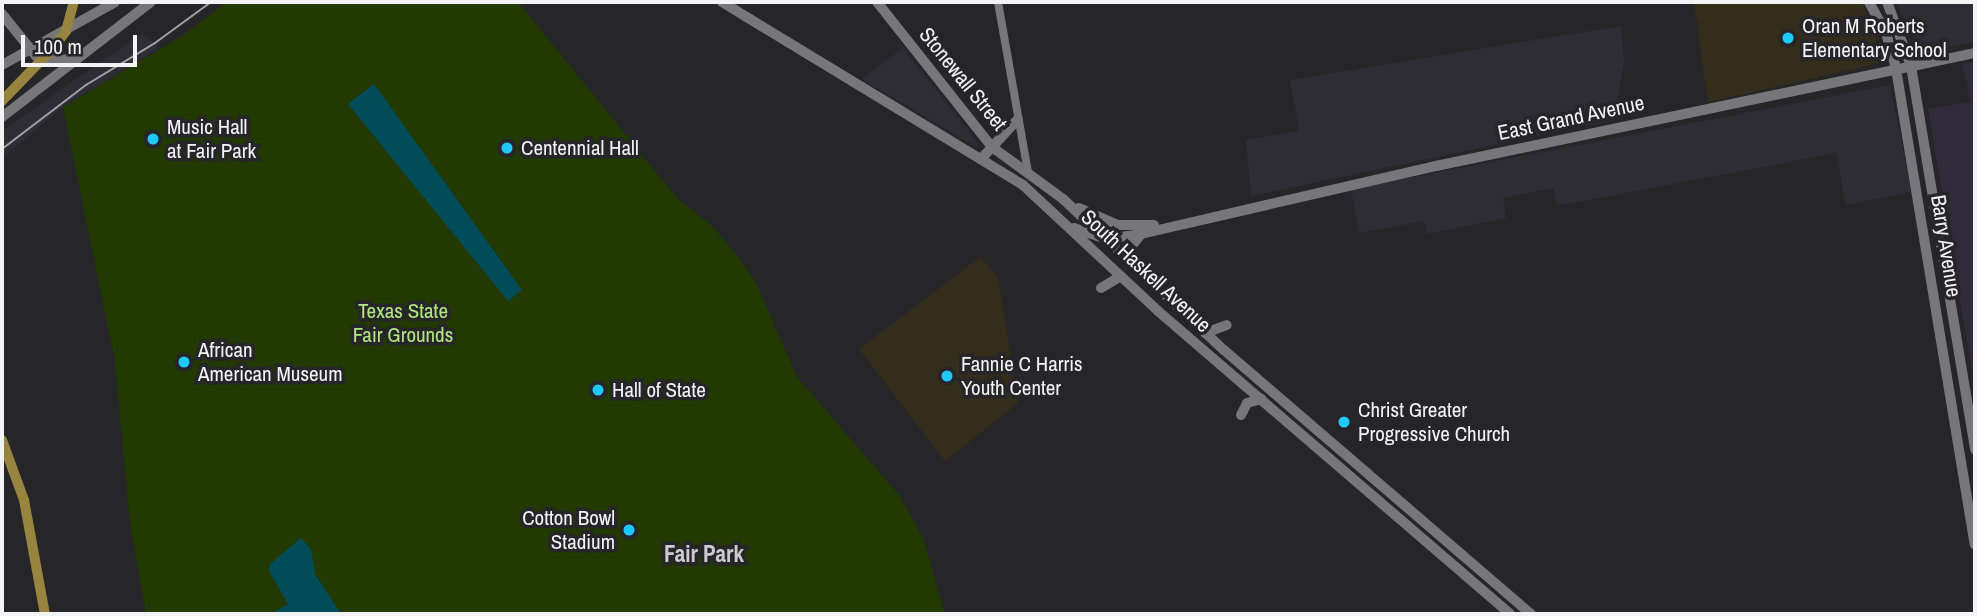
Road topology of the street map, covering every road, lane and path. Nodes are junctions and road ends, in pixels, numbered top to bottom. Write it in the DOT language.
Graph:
graph roads {
  1 [pos="74,2"];
  2 [pos="115,2"];
  3 [pos="151,2"];
  4 [pos="722,2"];
  5 [pos="877,2"];
  6 [pos="998,2"];
  7 [pos="1868,2"];
  8 [pos="1887,2"];
  9 [pos="2,14"];
  10 [pos="66,31"];
  11 [pos="29,50"];
  12 [pos="1975,53"];
  13 [pos="76,59"];
  14 [pos="44,61"];
  15 [pos="2,65"];
  16 [pos="1911,66"];
  17 [pos="1896,69"];
  18 [pos="2,101"];
  19 [pos="2,117"];
  20 [pos="1018,120"];
  21 [pos="992,147"];
  22 [pos="981,159"];
  23 [pos="1028,172"];
  24 [pos="1063,198"];
  25 [pos="1176,224"];
  26 [pos="1067,225"];
  27 [pos="1118,225"];
  28 [pos="1141,234"];
  29 [pos="1106,239"];
  30 [pos="1100,256"];
  31 [pos="1133,265"];
  32 [pos="1121,276"];
  33 [pos="1101,288"];
  34 [pos="1227,325"];
  35 [pos="1205,332"];
  36 [pos="1261,399"];
  37 [pos="1241,415"];
  38 [pos="2,440"];
  39 [pos="1975,450"];
  40 [pos="15,470"];
  41 [pos="2,473"];
  42 [pos="1972,499"];
  43 [pos="1975,544"];
  44 [pos="45,614"];
  45 [pos="1510,614"];
  46 [pos="1531,614"];
  1 -- 10 [label="main road"];
  2 -- 10 [label="main road"];
  3 -- 13 [label="main road"];
  4 -- 22 [label="main road, South Haskell Avenue"];
  5 -- 21 [label="main road, Stonewall Street"];
  6 -- 20 [label="street"];
  7 -- 17 [label="main road, Barry Avenue"];
  8 -- 16 [label="main road"];
  9 -- 11 [label="main road"];
  10 -- 11 [label="main road"];
  10 -- 14 [label="main road"];
  11 -- 14 [label="main road"];
  11 -- 15 [label="main road"];
  12 -- 16 [label="main road, East Grand Avenue"];
  13 -- 14 [label="main road"];
  13 -- 19 [label="main road"];
  14 -- 18 [label="main road"];
  16 -- 17 [label="main road, East Grand Avenue"];
  16 -- 39 [label="main road"];
  17 -- 25 [label="main road, East Grand Avenue"];
  17 -- 42 [label="main road, Barry Avenue"];
  20 -- 21 [label="main road"];
  20 -- 23 [label="street"];
  21 -- 22 [label="main road"];
  21 -- 23 [label="main road, Stonewall Street"];
  22 -- 26 [label="main road, South Haskell Avenue"];
  23 -- 24 [label="main road, South Haskell Avenue"];
  24 -- 27 [label="main road"];
  24 -- 29 [label="main road, South Haskell Avenue"];
  25 -- 27 [label="main road, East Grand Avenue"];
  25 -- 28 [label="main road, East Grand Avenue"];
  26 -- 29 [label="main road"];
  26 -- 30 [label="main road, South Haskell Avenue"];
  27 -- 29 [label="main road"];
  28 -- 29 [label="main road, East Grand Avenue"];
  28 -- 31 [label="main road"];
  29 -- 30 [label="main road"];
  29 -- 31 [label="main road, South Haskell Avenue"];
  30 -- 32 [label="main road, South Haskell Avenue"];
  31 -- 35 [label="main road, South Haskell Avenue"];
  32 -- 33 [label="main road"];
  32 -- 36 [label="main road, South Haskell Avenue"];
  34 -- 35 [label="main road"];
  35 -- 46 [label="main road, South Haskell Avenue"];
  36 -- 37 [label="main road"];
  36 -- 45 [label="main road, South Haskell Avenue"];
  38 -- 40 [label="main road"];
  40 -- 41 [label="street"];
  40 -- 44 [label="main road"];
  42 -- 43 [label="main road, Barry Avenue"];
}
